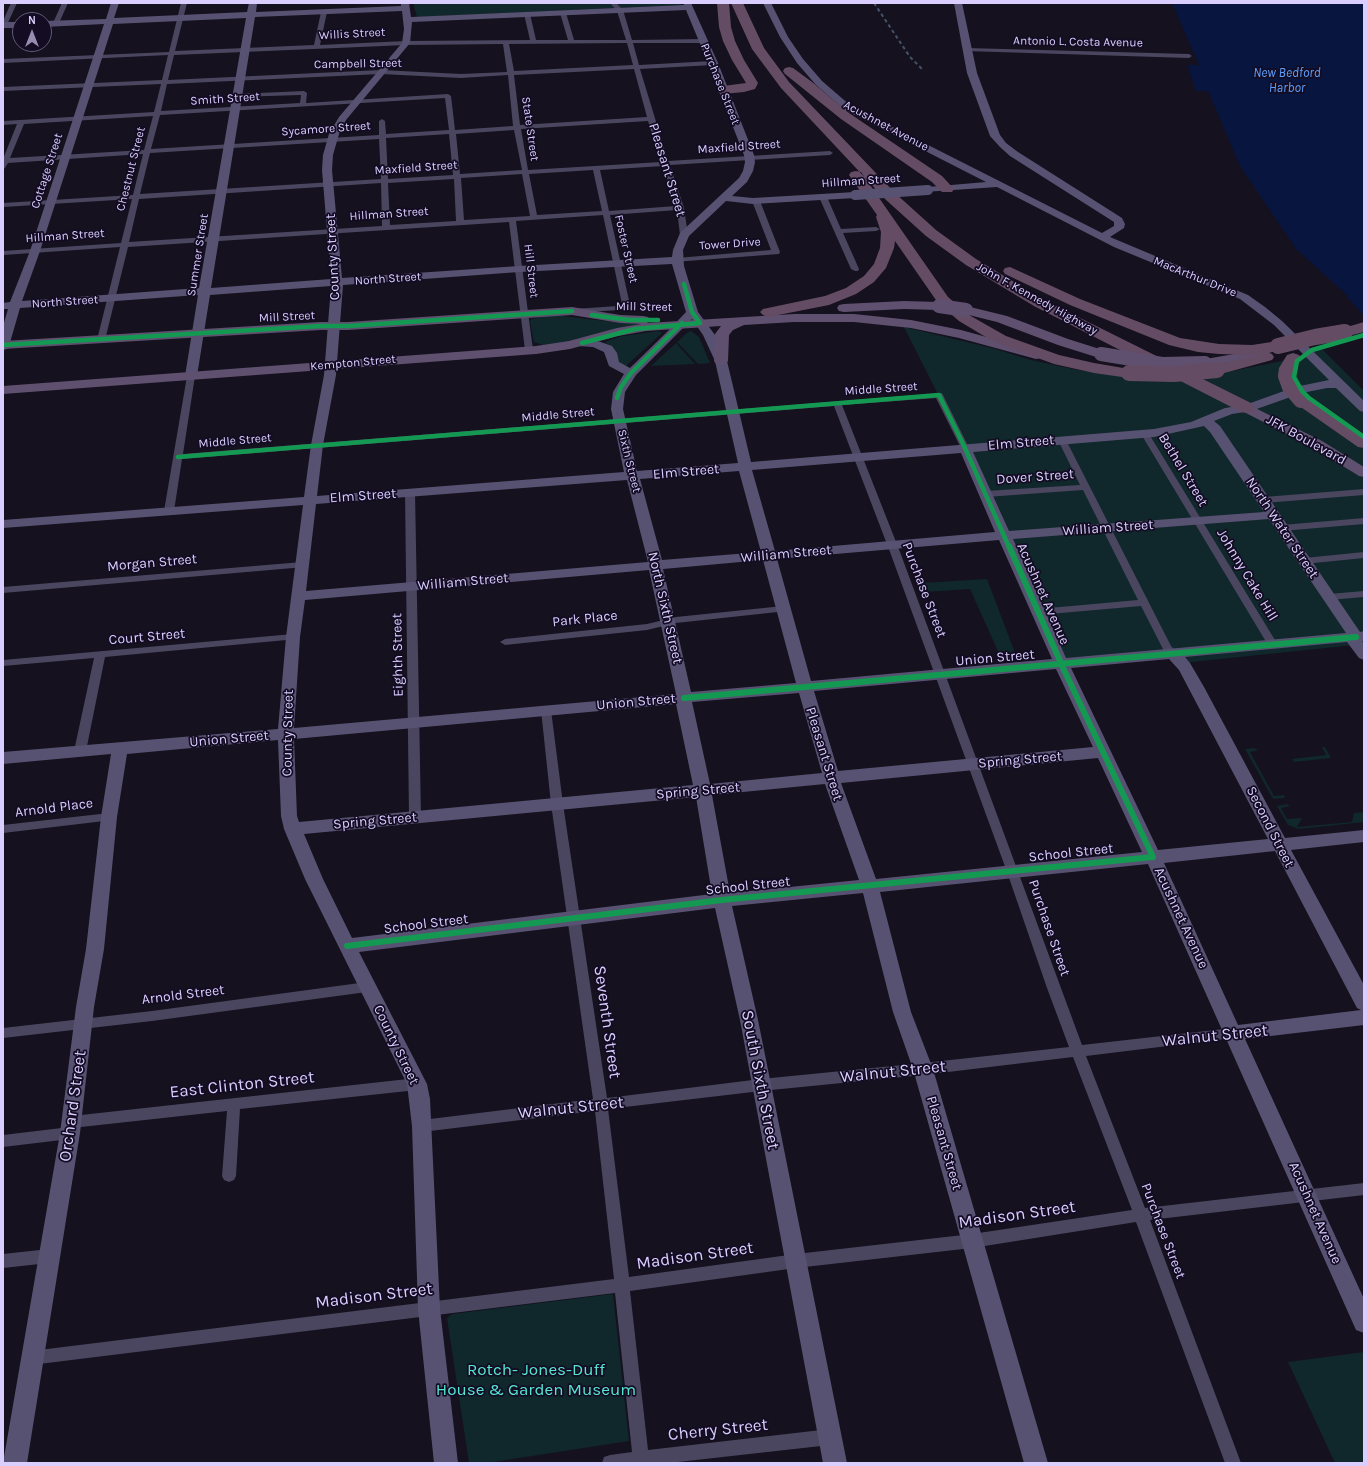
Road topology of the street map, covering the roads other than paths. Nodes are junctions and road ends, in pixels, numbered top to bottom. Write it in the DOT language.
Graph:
graph roads {
  1 [pos="14,3"];
  2 [pos="65,3"];
  3 [pos="115,3"];
  4 [pos="184,3"];
  5 [pos="252,3"];
  6 [pos="613,3"];
  7 [pos="723,3"];
  8 [pos="738,3"];
  9 [pos="767,3"];
  10 [pos="958,3"];
  11 [pos="688,5"];
  12 [pos="406,6"];
  13 [pos="620,10"];
  14 [pos="324,12"];
  15 [pos="563,13"];
  16 [pos="527,14"];
  17 [pos="251,15"];
  18 [pos="181,18"];
  19 [pos="407,20"];
  20 [pos="110,21"];
  21 [pos="52,23"];
  22 [pos="56,23"];
  23 [pos="3,26"];
  24 [pos="703,41"];
  25 [pos="506,42"];
  26 [pos="533,42"];
  27 [pos="572,42"];
  28 [pos="629,42"];
  29 [pos="406,43"];
  30 [pos="317,47"];
  31 [pos="968,50"];
  32 [pos="245,51"];
  33 [pos="172,53"];
  34 [pos="1189,56"];
  35 [pos="99,57"];
  36 [pos="3,61"];
  37 [pos="713,63"];
  38 [pos="637,67"];
  39 [pos="382,72"];
  40 [pos="510,74"];
  41 [pos="240,79"];
  42 [pos="164,82"];
  43 [pos="89,85"];
  44 [pos="304,85"];
  45 [pos="3,88"];
  46 [pos="723,90"];
  47 [pos="304,92"];
  48 [pos="237,96"];
  49 [pos="356,102"];
  50 [pos="303,105"];
  51 [pos="235,109"];
  52 [pos="156,114"];
  53 [pos="78,118"];
  54 [pos="816,118"];
  55 [pos="651,119"];
  56 [pos="22,121"];
  57 [pos="382,121"];
  58 [pos="3,123"];
  59 [pos="517,128"];
  60 [pos="452,132"];
  61 [pos="382,137"];
  62 [pos="332,140"];
  63 [pos="228,146"];
  64 [pos="147,152"];
  65 [pos="830,153"];
  66 [pos="66,156"];
  67 [pos="750,158"];
  68 [pos="4,163"];
  69 [pos="665,163"];
  70 [pos="596,168"];
  71 [pos="525,172"];
  72 [pos="456,176"];
  73 [pos="385,181"];
  74 [pos="1000,184"];
  75 [pos="328,185"];
  76 [pos="946,189"];
  77 [pos="221,192"];
  78 [pos="136,197"];
  79 [pos="823,197"];
  80 [pos="724,198"];
  81 [pos="756,201"];
  82 [pos="50,203"];
  83 [pos="3,206"];
  84 [pos="680,208"];
  85 [pos="605,213"];
  86 [pos="882,213"];
  87 [pos="534,218"];
  88 [pos="512,219"];
  89 [pos="460,222"];
  90 [pos="386,228"];
  91 [pos="876,229"];
  92 [pos="333,231"];
  93 [pos="838,231"];
  94 [pos="684,235"];
  95 [pos="1102,237"];
  96 [pos="213,240"];
  97 [pos="124,245"];
  98 [pos="35,251"];
  99 [pos="3,253"];
  100 [pos="978,254"];
  101 [pos="678,260"];
  102 [pos="617,263"];
  103 [pos="519,269"];
  104 [pos="855,269"];
  105 [pos="336,283"];
  106 [pos="206,292"];
  107 [pos="112,298"];
  108 [pos="9,306"];
  109 [pos="572,311"];
  110 [pos="768,312"];
  111 [pos="525,314"];
  112 [pos="691,319"];
  113 [pos="743,320"];
  114 [pos="334,326"];
  115 [pos="1364,327"];
  116 [pos="1345,332"];
  117 [pos="199,334"];
  118 [pos="101,340"];
  119 [pos="582,343"];
  120 [pos="3,346"];
  121 [pos="529,350"];
  122 [pos="1282,351"];
  123 [pos="1054,359"];
  124 [pos="721,361"];
  125 [pos="331,365"];
  126 [pos="1211,367"];
  127 [pos="631,373"];
  128 [pos="191,376"];
  129 [pos="1338,384"];
  130 [pos="3,390"];
  131 [pos="837,403"];
  132 [pos="1262,403"];
  133 [pos="1247,408"];
  134 [pos="1364,408"];
  135 [pos="732,412"];
  136 [pos="619,421"];
  137 [pos="1206,421"];
  138 [pos="1145,434"];
  139 [pos="1062,440"];
  140 [pos="1364,443"];
  141 [pos="317,445"];
  142 [pos="965,448"];
  143 [pos="178,457"];
  144 [pos="859,458"];
  145 [pos="1364,459"];
  146 [pos="745,467"];
  147 [pos="1364,473"];
  148 [pos="632,475"];
  149 [pos="1086,487"];
  150 [pos="410,492"];
  151 [pos="1364,492"];
  152 [pos="986,494"];
  153 [pos="311,500"];
  154 [pos="1264,500"];
  155 [pos="169,511"];
  156 [pos="1273,515"];
  157 [pos="644,519"];
  158 [pos="1198,521"];
  159 [pos="1364,522"];
  160 [pos="3,524"];
  161 [pos="1106,528"];
  162 [pos="1282,528"];
  163 [pos="1004,535"];
  164 [pos="892,545"];
  165 [pos="1364,555"];
  166 [pos="768,556"];
  167 [pos="1304,561"];
  168 [pos="302,565"];
  169 [pos="656,565"];
  170 [pos="411,586"];
  171 [pos="3,590"];
  172 [pos="1364,594"];
  173 [pos="298,596"];
  174 [pos="1329,597"];
  175 [pos="1144,603"];
  176 [pos="782,609"];
  177 [pos="1038,612"];
  178 [pos="668,622"];
  179 [pos="293,637"];
  180 [pos="1357,637"];
  181 [pos="505,642"];
  182 [pos="1273,645"];
  183 [pos="1173,654"];
  184 [pos="100,655"];
  185 [pos="1364,655"];
  186 [pos="3,663"];
  187 [pos="1061,664"];
  188 [pos="940,675"];
  189 [pos="804,687"];
  190 [pos="684,698"];
  191 [pos="546,710"];
  192 [pos="413,722"];
  193 [pos="286,734"];
  194 [pos="120,748"];
  195 [pos="80,751"];
  196 [pos="1103,752"];
  197 [pos="3,758"];
  198 [pos="973,764"];
  199 [pos="831,778"];
  200 [pos="703,791"];
  201 [pos="557,804"];
  202 [pos="109,817"];
  203 [pos="415,818"];
  204 [pos="3,829"];
  205 [pos="293,829"];
  206 [pos="1364,836"];
  207 [pos="1280,845"];
  208 [pos="1152,856"];
  209 [pos="1014,872"];
  210 [pos="870,886"];
  211 [pos="722,900"];
  212 [pos="574,918"];
  213 [pos="347,946"];
  214 [pos="367,987"];
  215 [pos="1364,1003"];
  216 [pos="1364,1017"];
  217 [pos="84,1024"];
  218 [pos="3,1033"];
  219 [pos="1234,1033"];
  220 [pos="1078,1051"];
  221 [pos="923,1069"];
  222 [pos="417,1084"];
  223 [pos="761,1085"];
  224 [pos="234,1104"];
  225 [pos="601,1105"];
  226 [pos="422,1126"];
  227 [pos="71,1128"];
  228 [pos="3,1141"];
  229 [pos="229,1176"];
  230 [pos="1364,1189"];
  231 [pos="1307,1196"];
  232 [pos="1142,1215"];
  233 [pos="972,1241"];
  234 [pos="49,1256"];
  235 [pos="3,1261"];
  236 [pos="796,1261"];
  237 [pos="622,1285"];
  238 [pos="429,1309"];
  239 [pos="1364,1323"];
  240 [pos="32,1358"];
  241 [pos="830,1437"];
  242 [pos="640,1458"];
  243 [pos="684,1458"];
  244 [pos="15,1463"];
  245 [pos="446,1463"];
  246 [pos="610,1463"];
  247 [pos="835,1463"];
  248 [pos="1036,1463"];
  249 [pos="1233,1463"];
  1 -- 23 [label="street"];
  2 -- 22 [label="street"];
  3 -- 20 [label="main road, Cottage Street"];
  4 -- 18 [label="street, Chestnut Street"];
  5 -- 17 [label="main road, Summer Street"];
  6 -- 13 [label="street, Pleasant Street"];
  7 -- 46 [label="highway"];
  8 -- 54 [label="highway, John F. Kennedy Highway"];
  9 -- 74 [label="main road, Acushnet Avenue"];
  10 -- 31 [label="main road"];
  11 -- 13 [label="main road"];
  11 -- 24 [label="main road, Purchase Street"];
  12 -- 14 [label="main road"];
  12 -- 19 [label="main road"];
  13 -- 15 [label="main road"];
  13 -- 28 [label="street, Pleasant Street"];
  14 -- 17 [label="main road"];
  14 -- 30 [label="street"];
  15 -- 16 [label="main road"];
  15 -- 27 [label="street"];
  16 -- 19 [label="main road"];
  16 -- 26 [label="street"];
  17 -- 18 [label="main road"];
  17 -- 32 [label="main road, Summer Street"];
  18 -- 20 [label="main road"];
  18 -- 33 [label="street, Chestnut Street"];
  19 -- 29 [label="main road"];
  20 -- 22 [label="main road"];
  20 -- 35 [label="main road, Cottage Street"];
  21 -- 22 [label="main road"];
  24 -- 28 [label="street, Willis Street"];
  24 -- 37 [label="main road, Purchase Street"];
  25 -- 26 [label="street, Willis Street"];
  25 -- 29 [label="street, Willis Street"];
  25 -- 40 [label="street, State Street"];
  26 -- 27 [label="street, Willis Street"];
  27 -- 28 [label="street, Willis Street"];
  28 -- 38 [label="street, Pleasant Street"];
  29 -- 30 [label="street, Willis Street"];
  29 -- 39 [label="main road, County Street"];
  30 -- 32 [label="street, Willis Street"];
  31 -- 34 [label="street, Antonio L. Costa Avenue"];
  31 -- 95 [label="main road"];
  32 -- 33 [label="street, Willis Street"];
  32 -- 41 [label="main road, Summer Street"];
  33 -- 35 [label="street, Willis Street"];
  33 -- 42 [label="street, Chestnut Street"];
  35 -- 36 [label="street, Willis Street"];
  35 -- 43 [label="main road, Cottage Street"];
  37 -- 38 [label="street, Campbell Street"];
  37 -- 46 [label="main road, Purchase Street"];
  38 -- 40 [label="street, Campbell Street"];
  38 -- 55 [label="street, Pleasant Street"];
  39 -- 40 [label="street, Campbell Street"];
  39 -- 41 [label="street, Campbell Street"];
  39 -- 49 [label="main road, County Street"];
  40 -- 59 [label="street, State Street"];
  41 -- 42 [label="street, Campbell Street"];
  41 -- 48 [label="main road, Summer Street"];
  42 -- 43 [label="street, Campbell Street"];
  42 -- 52 [label="street, Chestnut Street"];
  43 -- 45 [label="street, Campbell Street"];
  43 -- 53 [label="main road, Cottage Street"];
  44 -- 47 [label="street"];
  46 -- 67 [label="main road, Purchase Street"];
  47 -- 48 [label="street"];
  47 -- 50 [label="street"];
  48 -- 51 [label="main road, Summer Street"];
  49 -- 50 [label="street, Smith Street"];
  49 -- 60 [label="street, Smith Street"];
  49 -- 62 [label="main road, County Street"];
  50 -- 51 [label="street, Smith Street"];
  51 -- 52 [label="street, Smith Street"];
  51 -- 63 [label="main road, Summer Street"];
  52 -- 53 [label="street, Smith Street"];
  52 -- 64 [label="street, Chestnut Street"];
  53 -- 56 [label="street, Smith Street"];
  53 -- 66 [label="main road, Cottage Street"];
  54 -- 86 [label="highway"];
  54 -- 133 [label="highway, John F. Kennedy Highway"];
  55 -- 59 [label="street, Sycamore Street"];
  55 -- 69 [label="street, Pleasant Street"];
  56 -- 58 [label="street, Smith Street"];
  56 -- 68 [label="street"];
  57 -- 61 [label="street"];
  59 -- 60 [label="street, Sycamore Street"];
  59 -- 71 [label="street, State Street"];
  60 -- 61 [label="street, Sycamore Street"];
  60 -- 72 [label="street"];
  61 -- 62 [label="street, Sycamore Street"];
  61 -- 73 [label="street"];
  62 -- 63 [label="street, Sycamore Street"];
  62 -- 75 [label="main road, County Street"];
  63 -- 64 [label="street, Sycamore Street"];
  63 -- 77 [label="main road, Summer Street"];
  64 -- 66 [label="street, Sycamore Street"];
  64 -- 78 [label="street, Chestnut Street"];
  65 -- 67 [label="street, Maxfield Street"];
  66 -- 68 [label="street, Sycamore Street"];
  66 -- 82 [label="main road, Cottage Street"];
  67 -- 69 [label="street, Maxfield Street"];
  67 -- 80 [label="main road"];
  69 -- 70 [label="street, Maxfield Street"];
  69 -- 84 [label="street, Pleasant Street"];
  70 -- 71 [label="street, Maxfield Street"];
  70 -- 85 [label="street, Foster Street"];
  71 -- 72 [label="street, Maxfield Street"];
  71 -- 87 [label="street, State Street"];
  72 -- 73 [label="street, Maxfield Street"];
  72 -- 89 [label="street"];
  73 -- 75 [label="street, Maxfield Street"];
  73 -- 90 [label="street"];
  74 -- 76 [label="main road, Hillman Street"];
  74 -- 95 [label="main road, MacArthur Drive"];
  75 -- 77 [label="street, Maxfield Street"];
  75 -- 92 [label="main road, County Street"];
  76 -- 79 [label="main road, Hillman Street, bridge"];
  76 -- 100 [label="highway, John F. Kennedy Highway"];
  77 -- 78 [label="street, Maxfield Street"];
  77 -- 96 [label="main road, Summer Street"];
  78 -- 82 [label="street, Maxfield Street"];
  78 -- 97 [label="street, Chestnut Street"];
  79 -- 81 [label="main road, Hillman Street"];
  79 -- 93 [label="street"];
  80 -- 81 [label="main road, Hillman Street"];
  80 -- 94 [label="main road"];
  81 -- 101 [label="street, Tower Drive"];
  82 -- 83 [label="street, Maxfield Street"];
  82 -- 98 [label="main road, Cottage Street"];
  84 -- 85 [label="street, Hillman Street"];
  84 -- 94 [label="street, Pleasant Street"];
  85 -- 87 [label="street, Hillman Street"];
  85 -- 102 [label="street, Foster Street"];
  86 -- 110 [label="highway"];
  86 -- 123 [label="highway"];
  87 -- 88 [label="street, Hillman Street"];
  88 -- 89 [label="street, Hillman Street"];
  88 -- 103 [label="street, Hill Street"];
  89 -- 90 [label="street, Hillman Street"];
  90 -- 92 [label="street, Hillman Street"];
  91 -- 93 [label="street"];
  92 -- 96 [label="street, Hillman Street"];
  92 -- 105 [label="main road, County Street"];
  93 -- 104 [label="street"];
  94 -- 101 [label="main road, Pleasant Street"];
  95 -- 129 [label="main road, MacArthur Drive"];
  96 -- 97 [label="street, Hillman Street"];
  96 -- 106 [label="main road, Summer Street"];
  97 -- 98 [label="street, Hillman Street"];
  97 -- 107 [label="street, Chestnut Street"];
  98 -- 99 [label="street, Hillman Street"];
  98 -- 108 [label="main road, Cottage Street"];
  100 -- 122 [label="highway"];
  100 -- 132 [label="highway, John F. Kennedy Highway"];
  101 -- 102 [label="main road, North Street"];
  101 -- 112 [label="main road, Pleasant Street"];
  102 -- 103 [label="main road, North Street"];
  102 -- 109 [label="street, Foster Street"];
  103 -- 105 [label="main road, North Street"];
  103 -- 111 [label="street, Hill Street"];
  105 -- 106 [label="main road, North Street"];
  105 -- 114 [label="main road, County Street"];
  106 -- 107 [label="main road, North Street"];
  106 -- 117 [label="main road, Summer Street"];
  107 -- 108 [label="main road, North Street"];
  107 -- 118 [label="street, Chestnut Street"];
  108 -- 120 [label="main road, Cottage Street"];
  109 -- 111 [label="main road, Mill Street"];
  109 -- 112 [label="main road, Mill Street"];
  110 -- 112 [label="main road"];
  110 -- 126 [label="main road, bridge"];
  111 -- 114 [label="main road, Mill Street"];
  111 -- 121 [label="street, Hill Street"];
  112 -- 113 [label="main road"];
  112 -- 119 [label="main road, Kempton Street"];
  112 -- 124 [label="main road, Pleasant Street"];
  112 -- 127 [label="main road, Sixth Street"];
  113 -- 123 [label="main road"];
  113 -- 124 [label="main road"];
  114 -- 117 [label="main road, Mill Street"];
  114 -- 125 [label="main road, County Street"];
  115 -- 116 [label="highway"];
  116 -- 122 [label="highway, bridge"];
  116 -- 122 [label="highway, bridge"];
  117 -- 118 [label="main road, Mill Street"];
  117 -- 128 [label="main road, Summer Street"];
  118 -- 120 [label="main road, Mill Street"];
  119 -- 121 [label="main road, Kempton Street"];
  119 -- 127 [label="main road"];
  121 -- 125 [label="main road, Kempton Street"];
  122 -- 126 [label="highway"];
  122 -- 140 [label="highway, bridge"];
  123 -- 126 [label="highway, bridge"];
  124 -- 135 [label="main road, Pleasant Street"];
  125 -- 128 [label="main road, Kempton Street"];
  125 -- 141 [label="main road, County Street"];
  127 -- 136 [label="main road, Sixth Street"];
  128 -- 130 [label="main road, Kempton Street"];
  128 -- 143 [label="street, Summer Street"];
  129 -- 132 [label="main road, Elm Street"];
  129 -- 134 [label="main road, MacArthur Drive"];
  131 -- 135 [label="street, Middle Street"];
  131 -- 142 [label="street, Middle Street"];
  131 -- 144 [label="street, Purchase Street"];
  132 -- 133 [label="main road, Elm Street"];
  132 -- 145 [label="main road, JFK Boulevard"];
  133 -- 137 [label="main road, Elm Street"];
  133 -- 147 [label="main road, JFK Boulevard"];
  135 -- 136 [label="street, Middle Street"];
  135 -- 146 [label="main road, Pleasant Street"];
  136 -- 141 [label="street, Middle Street"];
  136 -- 148 [label="main road, Sixth Street"];
  137 -- 138 [label="main road, Elm Street"];
  137 -- 154 [label="main road, North Water Street"];
  138 -- 139 [label="main road, Elm Street"];
  138 -- 158 [label="street, Bethel Street"];
  139 -- 142 [label="main road, Elm Street"];
  139 -- 149 [label="street"];
  141 -- 143 [label="street, Middle Street"];
  141 -- 153 [label="main road, County Street"];
  142 -- 144 [label="main road, Elm Street"];
  142 -- 152 [label="main road, Acushnet Avenue"];
  143 -- 155 [label="street, Summer Street"];
  144 -- 146 [label="main road, Elm Street"];
  144 -- 164 [label="street, Purchase Street"];
  146 -- 148 [label="main road, Elm Street"];
  146 -- 166 [label="main road, Pleasant Street"];
  148 -- 150 [label="main road, Elm Street"];
  148 -- 157 [label="main road, Sixth Street"];
  149 -- 152 [label="street, Dover Street"];
  149 -- 161 [label="street"];
  150 -- 153 [label="main road, Elm Street"];
  150 -- 170 [label="street, Eighth Street"];
  151 -- 154 [label="street"];
  152 -- 163 [label="main road, Acushnet Avenue"];
  153 -- 155 [label="main road, Elm Street"];
  153 -- 168 [label="main road, County Street"];
  154 -- 156 [label="main road, North Water Street"];
  155 -- 160 [label="main road, Elm Street"];
  156 -- 158 [label="main road, William Street"];
  156 -- 162 [label="main road, North Water Street"];
  157 -- 169 [label="main road, North Sixth Street"];
  158 -- 161 [label="main road, William Street"];
  158 -- 182 [label="street, Johnny Cake Hill"];
  159 -- 162 [label="street"];
  161 -- 163 [label="main road, William Street"];
  161 -- 175 [label="street"];
  162 -- 167 [label="main road, North Water Street"];
  163 -- 164 [label="main road, William Street"];
  163 -- 177 [label="main road, Acushnet Avenue"];
  164 -- 166 [label="main road, William Street"];
  164 -- 188 [label="street, Purchase Street"];
  165 -- 167 [label="street"];
  166 -- 169 [label="main road, William Street"];
  166 -- 176 [label="main road, Pleasant Street"];
  167 -- 174 [label="main road, North Water Street"];
  168 -- 171 [label="street, Morgan Street"];
  168 -- 173 [label="main road, County Street"];
  169 -- 170 [label="main road, William Street"];
  169 -- 178 [label="main road, North Sixth Street"];
  170 -- 173 [label="main road, William Street"];
  170 -- 192 [label="street, Eighth Street"];
  172 -- 174 [label="street"];
  173 -- 179 [label="main road, County Street"];
  174 -- 180 [label="main road, North Water Street"];
  175 -- 177 [label="street"];
  175 -- 183 [label="street"];
  176 -- 178 [label="street, Park Place"];
  176 -- 189 [label="main road, Pleasant Street"];
  177 -- 187 [label="main road, Acushnet Avenue"];
  178 -- 181 [label="street, Park Place"];
  178 -- 190 [label="main road, North Sixth Street"];
  179 -- 184 [label="street, Court Street"];
  179 -- 193 [label="main road, County Street"];
  180 -- 182 [label="main road, Union Street"];
  180 -- 185 [label="main road, North Water Street"];
  182 -- 183 [label="main road, Union Street"];
  183 -- 187 [label="main road, Union Street"];
  183 -- 207 [label="main road, Second Street"];
  184 -- 186 [label="street, Court Street"];
  184 -- 195 [label="street"];
  187 -- 188 [label="main road, Union Street"];
  187 -- 196 [label="main road, Acushnet Avenue"];
  188 -- 189 [label="main road, Union Street"];
  188 -- 198 [label="street, Purchase Street"];
  189 -- 190 [label="main road, Union Street"];
  189 -- 199 [label="main road, Pleasant Street"];
  190 -- 191 [label="main road, Union Street"];
  190 -- 200 [label="main road, South Sixth Street"];
  191 -- 192 [label="main road, Union Street"];
  191 -- 201 [label="street, Seventh Street"];
  192 -- 193 [label="main road, Union Street"];
  192 -- 203 [label="street, Eighth Street"];
  193 -- 194 [label="main road, Union Street"];
  193 -- 205 [label="main road, County Street"];
  194 -- 195 [label="main road, Union Street"];
  194 -- 202 [label="main road, Orchard Street"];
  195 -- 197 [label="main road, Union Street"];
  196 -- 198 [label="main road, Spring Street"];
  196 -- 208 [label="main road, Acushnet Avenue"];
  198 -- 199 [label="main road, Spring Street"];
  198 -- 209 [label="street, Purchase Street"];
  199 -- 200 [label="main road, Spring Street"];
  199 -- 210 [label="main road, Pleasant Street"];
  200 -- 201 [label="main road, Spring Street"];
  200 -- 211 [label="main road, South Sixth Street"];
  201 -- 203 [label="main road, Spring Street"];
  201 -- 212 [label="street, Seventh Street"];
  202 -- 204 [label="street, Arnold Place"];
  202 -- 217 [label="main road, Orchard Street"];
  203 -- 205 [label="main road, Spring Street"];
  205 -- 213 [label="main road, County Street"];
  206 -- 207 [label="main road, School Street"];
  207 -- 208 [label="main road, School Street"];
  207 -- 215 [label="main road, Second Street"];
  208 -- 209 [label="main road, School Street"];
  208 -- 219 [label="main road, Acushnet Avenue"];
  209 -- 210 [label="main road, School Street"];
  209 -- 220 [label="street, Purchase Street"];
  210 -- 211 [label="main road, School Street"];
  210 -- 221 [label="main road, Pleasant Street"];
  211 -- 212 [label="main road, School Street"];
  211 -- 223 [label="main road, South Sixth Street"];
  212 -- 213 [label="main road, School Street"];
  212 -- 225 [label="street, Seventh Street"];
  213 -- 214 [label="main road, County Street"];
  214 -- 217 [label="street, Arnold Street"];
  214 -- 222 [label="main road, County Street"];
  216 -- 219 [label="main road, Walnut Street"];
  217 -- 218 [label="street, Arnold Street"];
  217 -- 227 [label="main road, Orchard Street"];
  219 -- 220 [label="street, Walnut Street"];
  219 -- 231 [label="main road, Acushnet Avenue"];
  220 -- 221 [label="street, Walnut Street"];
  220 -- 232 [label="street, Purchase Street"];
  221 -- 223 [label="street, Walnut Street"];
  221 -- 233 [label="main road, Pleasant Street"];
  222 -- 224 [label="street, East Clinton Street"];
  222 -- 226 [label="main road, County Street"];
  223 -- 225 [label="street, Walnut Street"];
  223 -- 236 [label="main road, South Sixth Street"];
  224 -- 227 [label="street, East Clinton Street"];
  224 -- 229 [label="street"];
  225 -- 226 [label="street, Walnut Street"];
  225 -- 237 [label="street, Seventh Street"];
  226 -- 238 [label="main road, County Street"];
  227 -- 228 [label="street, East Clinton Street"];
  227 -- 234 [label="main road, Orchard Street"];
  230 -- 231 [label="street, Madison Street"];
  231 -- 232 [label="street, Madison Street"];
  231 -- 239 [label="main road, Acushnet Avenue"];
  232 -- 233 [label="street, Madison Street"];
  232 -- 249 [label="street, Purchase Street"];
  233 -- 236 [label="street, Madison Street"];
  233 -- 248 [label="main road, Pleasant Street"];
  234 -- 235 [label="street"];
  234 -- 240 [label="main road, Orchard Street"];
  236 -- 237 [label="street, Madison Street"];
  236 -- 241 [label="main road, South Sixth Street"];
  237 -- 238 [label="street, Madison Street"];
  237 -- 242 [label="street, Seventh Street"];
  238 -- 240 [label="street, Madison Street"];
  238 -- 245 [label="main road, County Street"];
  240 -- 244 [label="main road, Orchard Street"];
  241 -- 243 [label="street, Cherry Street"];
  241 -- 247 [label="main road, South Sixth Street"];
  242 -- 243 [label="street, Cherry Street"];
  242 -- 246 [label="street, Cherry Street"];
}
